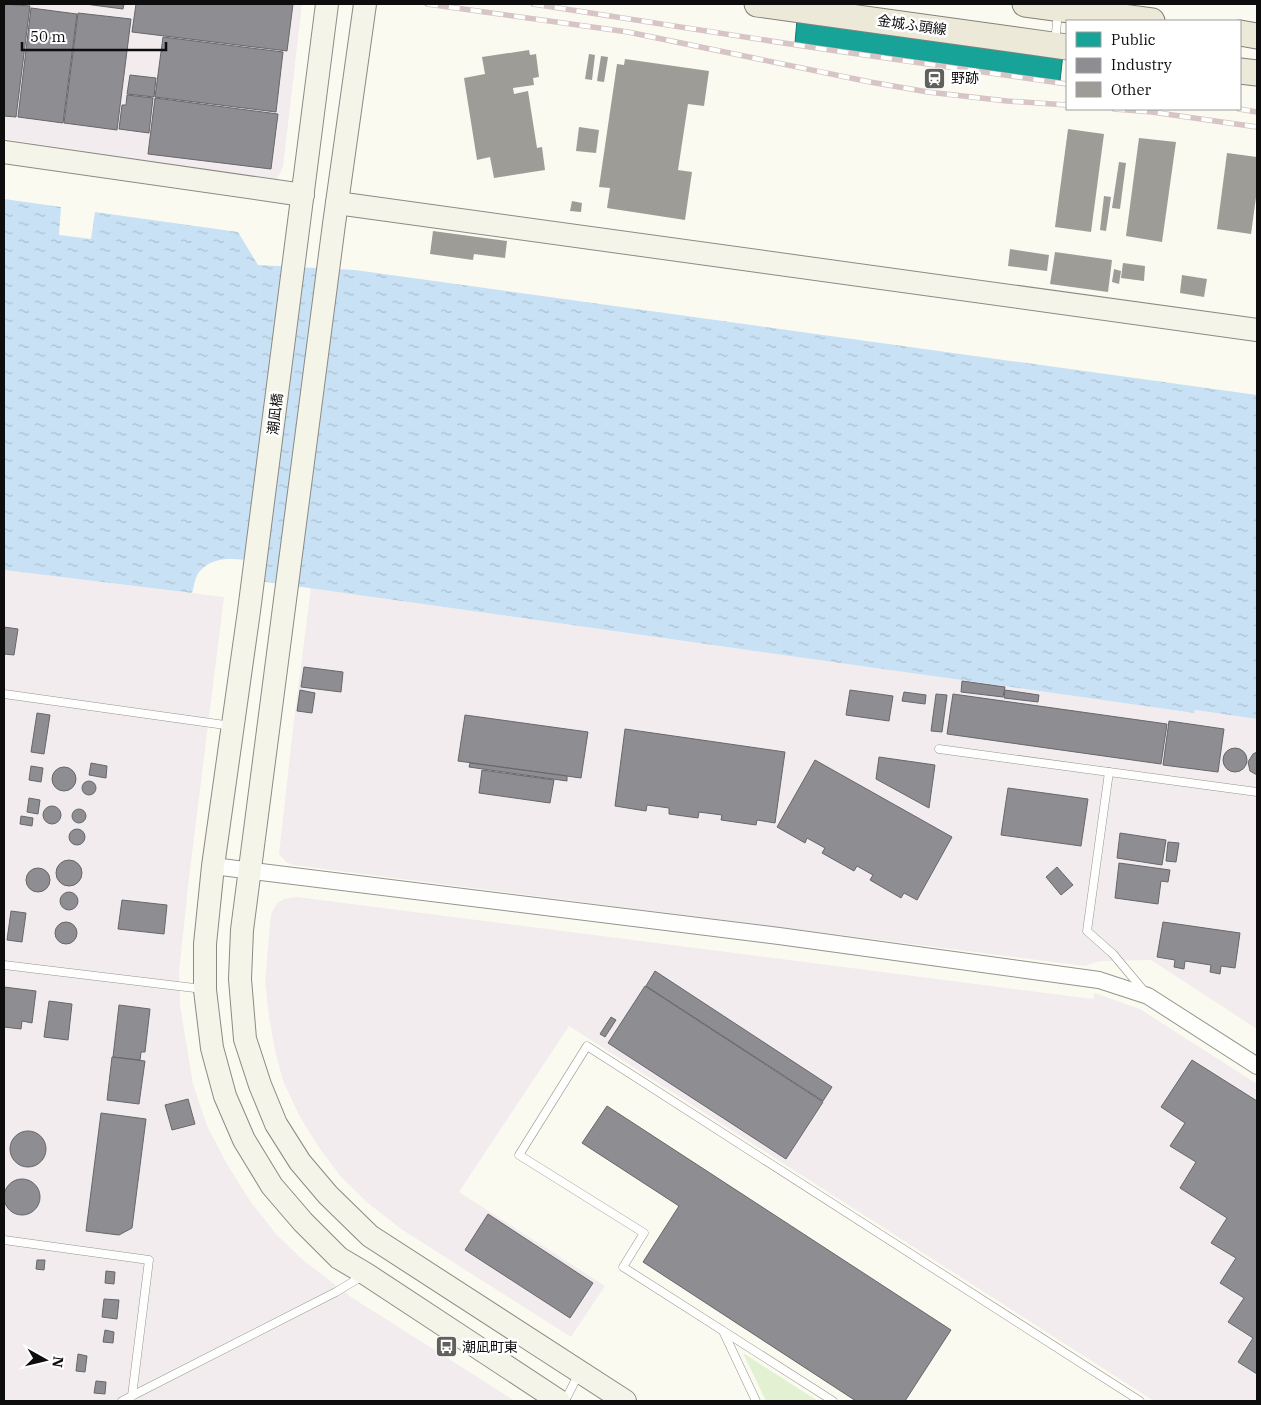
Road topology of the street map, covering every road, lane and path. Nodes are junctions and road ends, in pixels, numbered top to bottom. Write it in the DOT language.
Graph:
graph roads {
  1 [pos="327,4"];
  2 [pos="365,4"];
  3 [pos="757,4"];
  4 [pos="1025,4"];
  5 [pos="1059,6"];
  6 [pos="1146,20"];
  7 [pos="1241,33"];
  8 [pos="1257,36"];
  9 [pos="1061,46"];
  10 [pos="1241,71"];
  11 [pos="1257,73"];
  12 [pos="4,152"];
  13 [pos="303,195"];
  14 [pos="336,214"];
  15 [pos="1257,330"];
  16 [pos="4,694"];
  17 [pos="233,726"];
  18 [pos="939,749"];
  19 [pos="1109,772"];
  20 [pos="1257,792"];
  21 [pos="213,866"];
  22 [pos="250,870"];
  23 [pos="4,965"];
  24 [pos="205,990"];
  25 [pos="1148,996"];
  26 [pos="1257,1066"];
  27 [pos="4,1240"];
  28 [pos="366,1274"];
  29 [pos="722,1330"];
  30 [pos="580,1372"];
  31 [pos="132,1396"];
  32 [pos="122,1401"];
  33 [pos="559,1401"];
  34 [pos="565,1401"];
  35 [pos="625,1401"];
  36 [pos="756,1401"];
  37 [pos="833,1401"];
  38 [pos="1140,1401"];
  1 -- 13 [label="street, 潮凪橋"];
  2 -- 14 [label="street"];
  3 -- 9 [label="main road, 金城ふ頭線"];
  4 -- 5 [label="main road"];
  5 -- 6 [label="main road"];
  5 -- 9 [label="lane"];
  7 -- 8 [label="main road"];
  10 -- 11 [label="main road"];
  12 -- 13 [label="street"];
  13 -- 17 [label="street, 潮凪橋"];
  14 -- 15 [label="street"];
  14 -- 22 [label="street"];
  16 -- 17 [label="lane"];
  17 -- 21 [label="street, 潮凪橋"];
  18 -- 19 [label="lane"];
  19 -- 20 [label="lane"];
  19 -- 25 [label="lane"];
  21 -- 22 [label="street"];
  21 -- 24 [label="street, 潮凪橋"];
  22 -- 25 [label="street"];
  22 -- 30 [label="street"];
  23 -- 24 [label="lane"];
  24 -- 28 [label="street, 潮凪橋"];
  25 -- 26 [label="street"];
  27 -- 31 [label="lane"];
  28 -- 31 [label="lane"];
  28 -- 33 [label="street, 潮凪橋"];
  29 -- 36 [label="lane"];
  29 -- 37 [label="lane"];
  29 -- 38 [label="lane"];
  30 -- 34 [label="lane"];
  30 -- 35 [label="street"];
  31 -- 32 [label="lane"];
}
